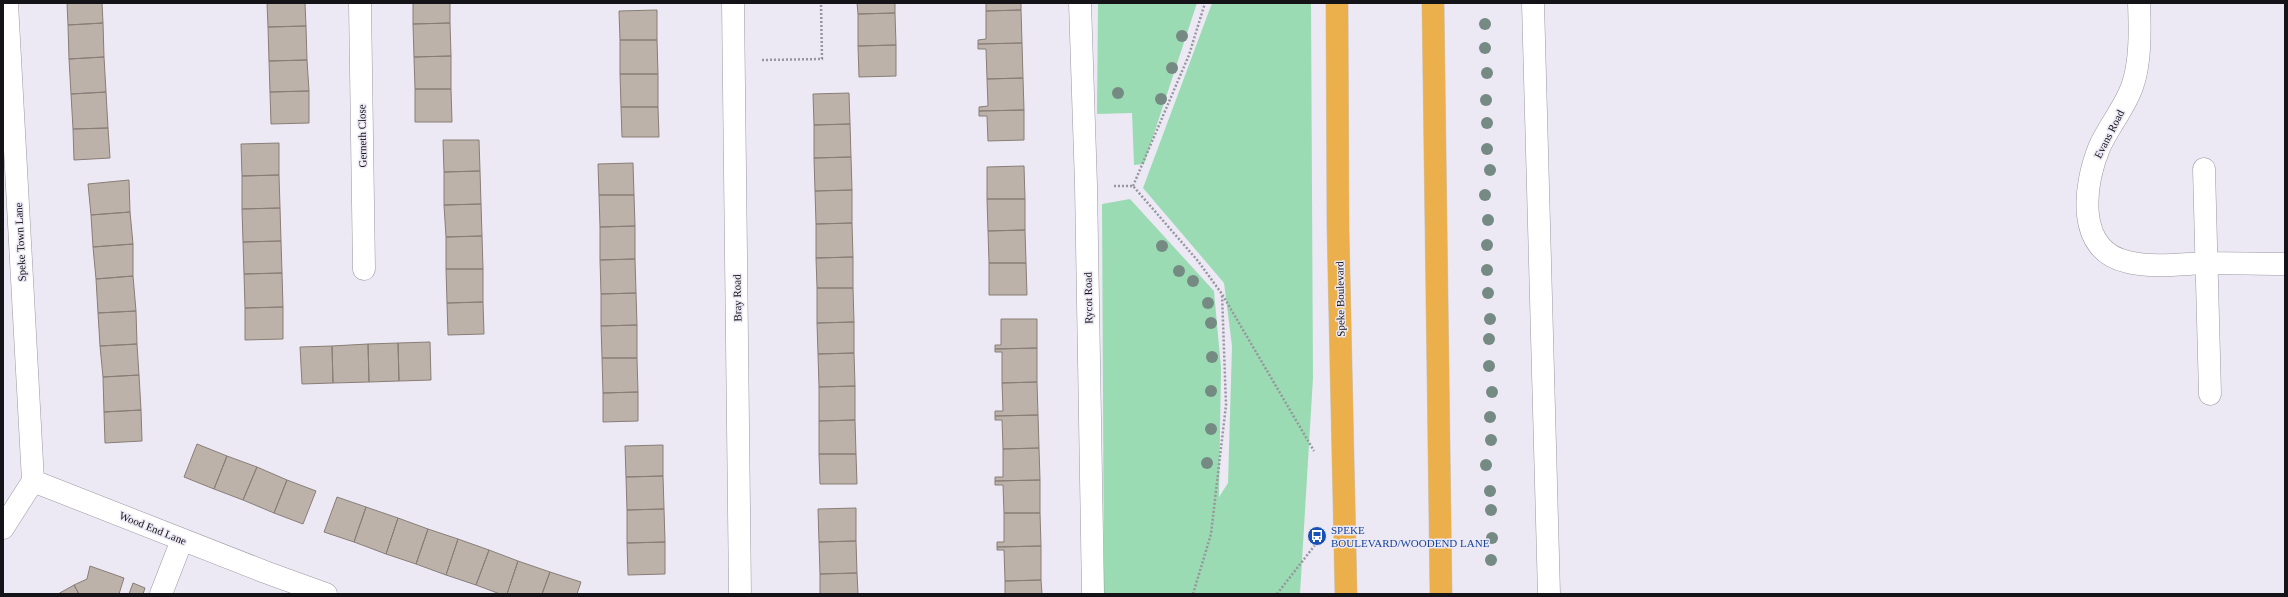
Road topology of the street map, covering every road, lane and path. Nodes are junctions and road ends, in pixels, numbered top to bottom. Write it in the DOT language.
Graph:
graph roads {
  1 [pos="7,3"];
  2 [pos="360,3"];
  3 [pos="733,3"];
  4 [pos="821,3"];
  5 [pos="1080,3"];
  6 [pos="1205,3"];
  7 [pos="1337,3"];
  8 [pos="1433,3"];
  9 [pos="1533,3"];
  10 [pos="2139,3"];
  11 [pos="734,60"];
  12 [pos="2204,169"];
  13 [pos="1086,185"];
  14 [pos="1133,186"];
  15 [pos="2208,263"];
  16 [pos="2285,264"];
  17 [pos="364,269"];
  18 [pos="1222,294"];
  19 [pos="2210,394"];
  20 [pos="1316,455"];
  21 [pos="33,481"];
  22 [pos="3,528"];
  23 [pos="182,540"];
  24 [pos="1315,545"];
  25 [pos="161,594"];
  26 [pos="326,594"];
  27 [pos="740,594"];
  28 [pos="1093,594"];
  29 [pos="1192,594"];
  30 [pos="1277,594"];
  31 [pos="1346,594"];
  32 [pos="1441,594"];
  33 [pos="1549,594"];
  1 -- 21 [label="street, Speke Town Lane"];
  2 -- 17 [label="street, Gerneth Close"];
  3 -- 11 [label="street, Bray Road"];
  4 -- 11 [label="path"];
  5 -- 13 [label="street, Rycot Road"];
  6 -- 14 [label="path"];
  7 -- 31 [label="highway, Speke Boulevard"];
  8 -- 32 [label="highway"];
  9 -- 33 [label="street"];
  10 -- 15 [label="street, Evans Road"];
  11 -- 27 [label="street, Bray Road"];
  12 -- 15 [label="street"];
  13 -- 14 [label="path"];
  13 -- 28 [label="street, Rycot Road"];
  14 -- 18 [label="path"];
  15 -- 16 [label="street, Evans Road"];
  15 -- 19 [label="street"];
  18 -- 20 [label="path"];
  18 -- 29 [label="path"];
  21 -- 22 [label="street"];
  21 -- 23 [label="street, Wood End Lane"];
  23 -- 25 [label="street"];
  23 -- 26 [label="street, Wood End Lane"];
  24 -- 30 [label="path"];
}
